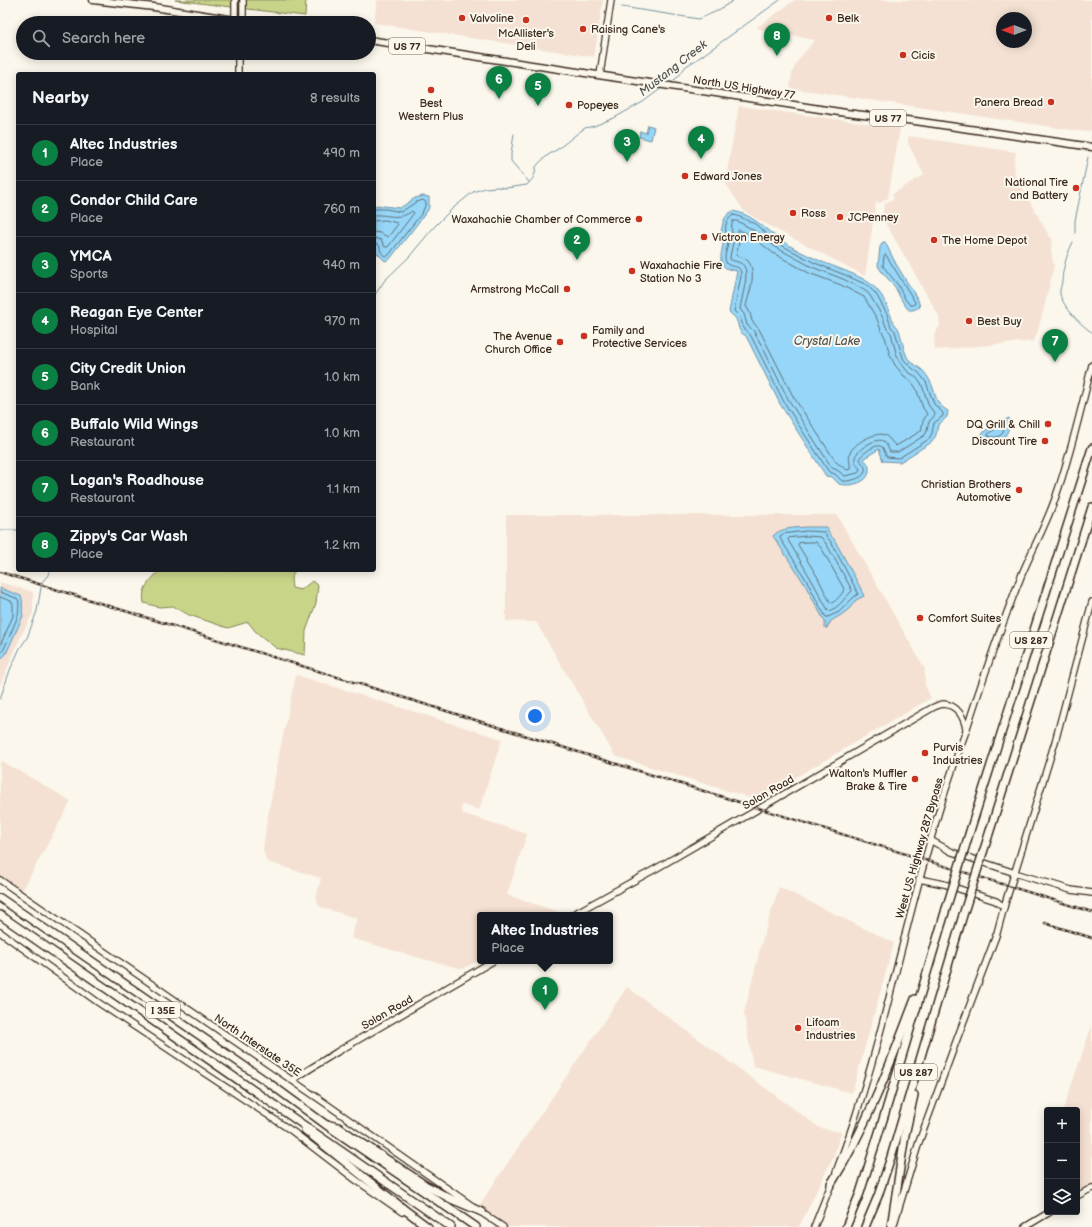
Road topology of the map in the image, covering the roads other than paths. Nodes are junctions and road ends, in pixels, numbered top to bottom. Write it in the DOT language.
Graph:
graph roads {
  1 [pos="93,0"];
  2 [pos="235,0"];
  3 [pos="242,0"];
  4 [pos="611,0"];
  5 [pos="209,16"];
  6 [pos="238,16"];
  7 [pos="240,16"];
  8 [pos="376,41"];
  9 [pos="238,60"];
  10 [pos="238,72"];
  11 [pos="600,75"];
  12 [pos="1092,147"];
  13 [pos="1092,365"];
  14 [pos="1092,448"];
  15 [pos="1092,507"];
  16 [pos="1092,602"];
  17 [pos="966,729"];
  18 [pos="930,840"];
  19 [pos="1015,872"];
  20 [pos="919,879"];
  21 [pos="0,880"];
  22 [pos="1092,893"];
  23 [pos="0,898"];
  24 [pos="1004,907"];
  25 [pos="577,912"];
  26 [pos="0,915"];
  27 [pos="0,932"];
  28 [pos="488,964"];
  29 [pos="924,983"];
  30 [pos="928,1030"];
  31 [pos="292,1080"];
  32 [pos="259,1094"];
  33 [pos="325,1124"];
  34 [pos="831,1184"];
  35 [pos="1092,1188"];
  36 [pos="1080,1194"];
  37 [pos="482,1212"];
  38 [pos="1045,1215"];
  39 [pos="424,1227"];
  40 [pos="428,1227"];
  41 [pos="451,1227"];
  42 [pos="476,1227"];
  43 [pos="503,1227"];
  44 [pos="814,1227"];
  45 [pos="846,1227"];
  46 [pos="865,1227"];
  47 [pos="892,1227"];
  48 [pos="1025,1227"];
  1 -- 5 [label="main road"];
  2 -- 6 [label="street"];
  3 -- 7 [label="street"];
  4 -- 11 [label="street"];
  8 -- 11 [label="main road, North US Highway 77 / US 77"];
  9 -- 10 [label="street"];
  11 -- 12 [label="main road, North US Highway 77 / US 77"];
  13 -- 17 [label="street, West US Highway 287 Bypass"];
  14 -- 29 [label="highway, US 287, bridge"];
  15 -- 30 [label="highway, US 287, bridge"];
  16 -- 19 [label="street"];
  17 -- 18 [label="street, West US Highway 287 Bypass"];
  17 -- 25 [label="street, Solon Road"];
  18 -- 19 [label="street"];
  18 -- 20 [label="street, West US Highway 287 Bypass"];
  19 -- 22 [label="street"];
  19 -- 24 [label="street"];
  20 -- 24 [label="street"];
  20 -- 34 [label="street, West US Highway 287 Bypass"];
  21 -- 31 [label="street, North Interstate 35E"];
  23 -- 33 [label="highway, I 35E"];
  24 -- 47 [label="street"];
  26 -- 32 [label="highway, I 35E"];
  27 -- 39 [label="street"];
  28 -- 31 [label="street, Solon Road"];
  29 -- 34 [label="highway"];
  29 -- 45 [label="highway, US 287"];
  30 -- 46 [label="highway, US 287"];
  30 -- 47 [label="highway"];
  31 -- 37 [label="street, North Interstate 35E"];
  32 -- 40 [label="highway"];
  32 -- 41 [label="highway, I 35E"];
  33 -- 37 [label="highway"];
  33 -- 42 [label="highway, I 35E"];
  34 -- 44 [label="street, West US Highway 287 Bypass"];
  35 -- 36 [label="street"];
  37 -- 43 [label="street, North Interstate 35E"];
  38 -- 48 [label="street"];
}
